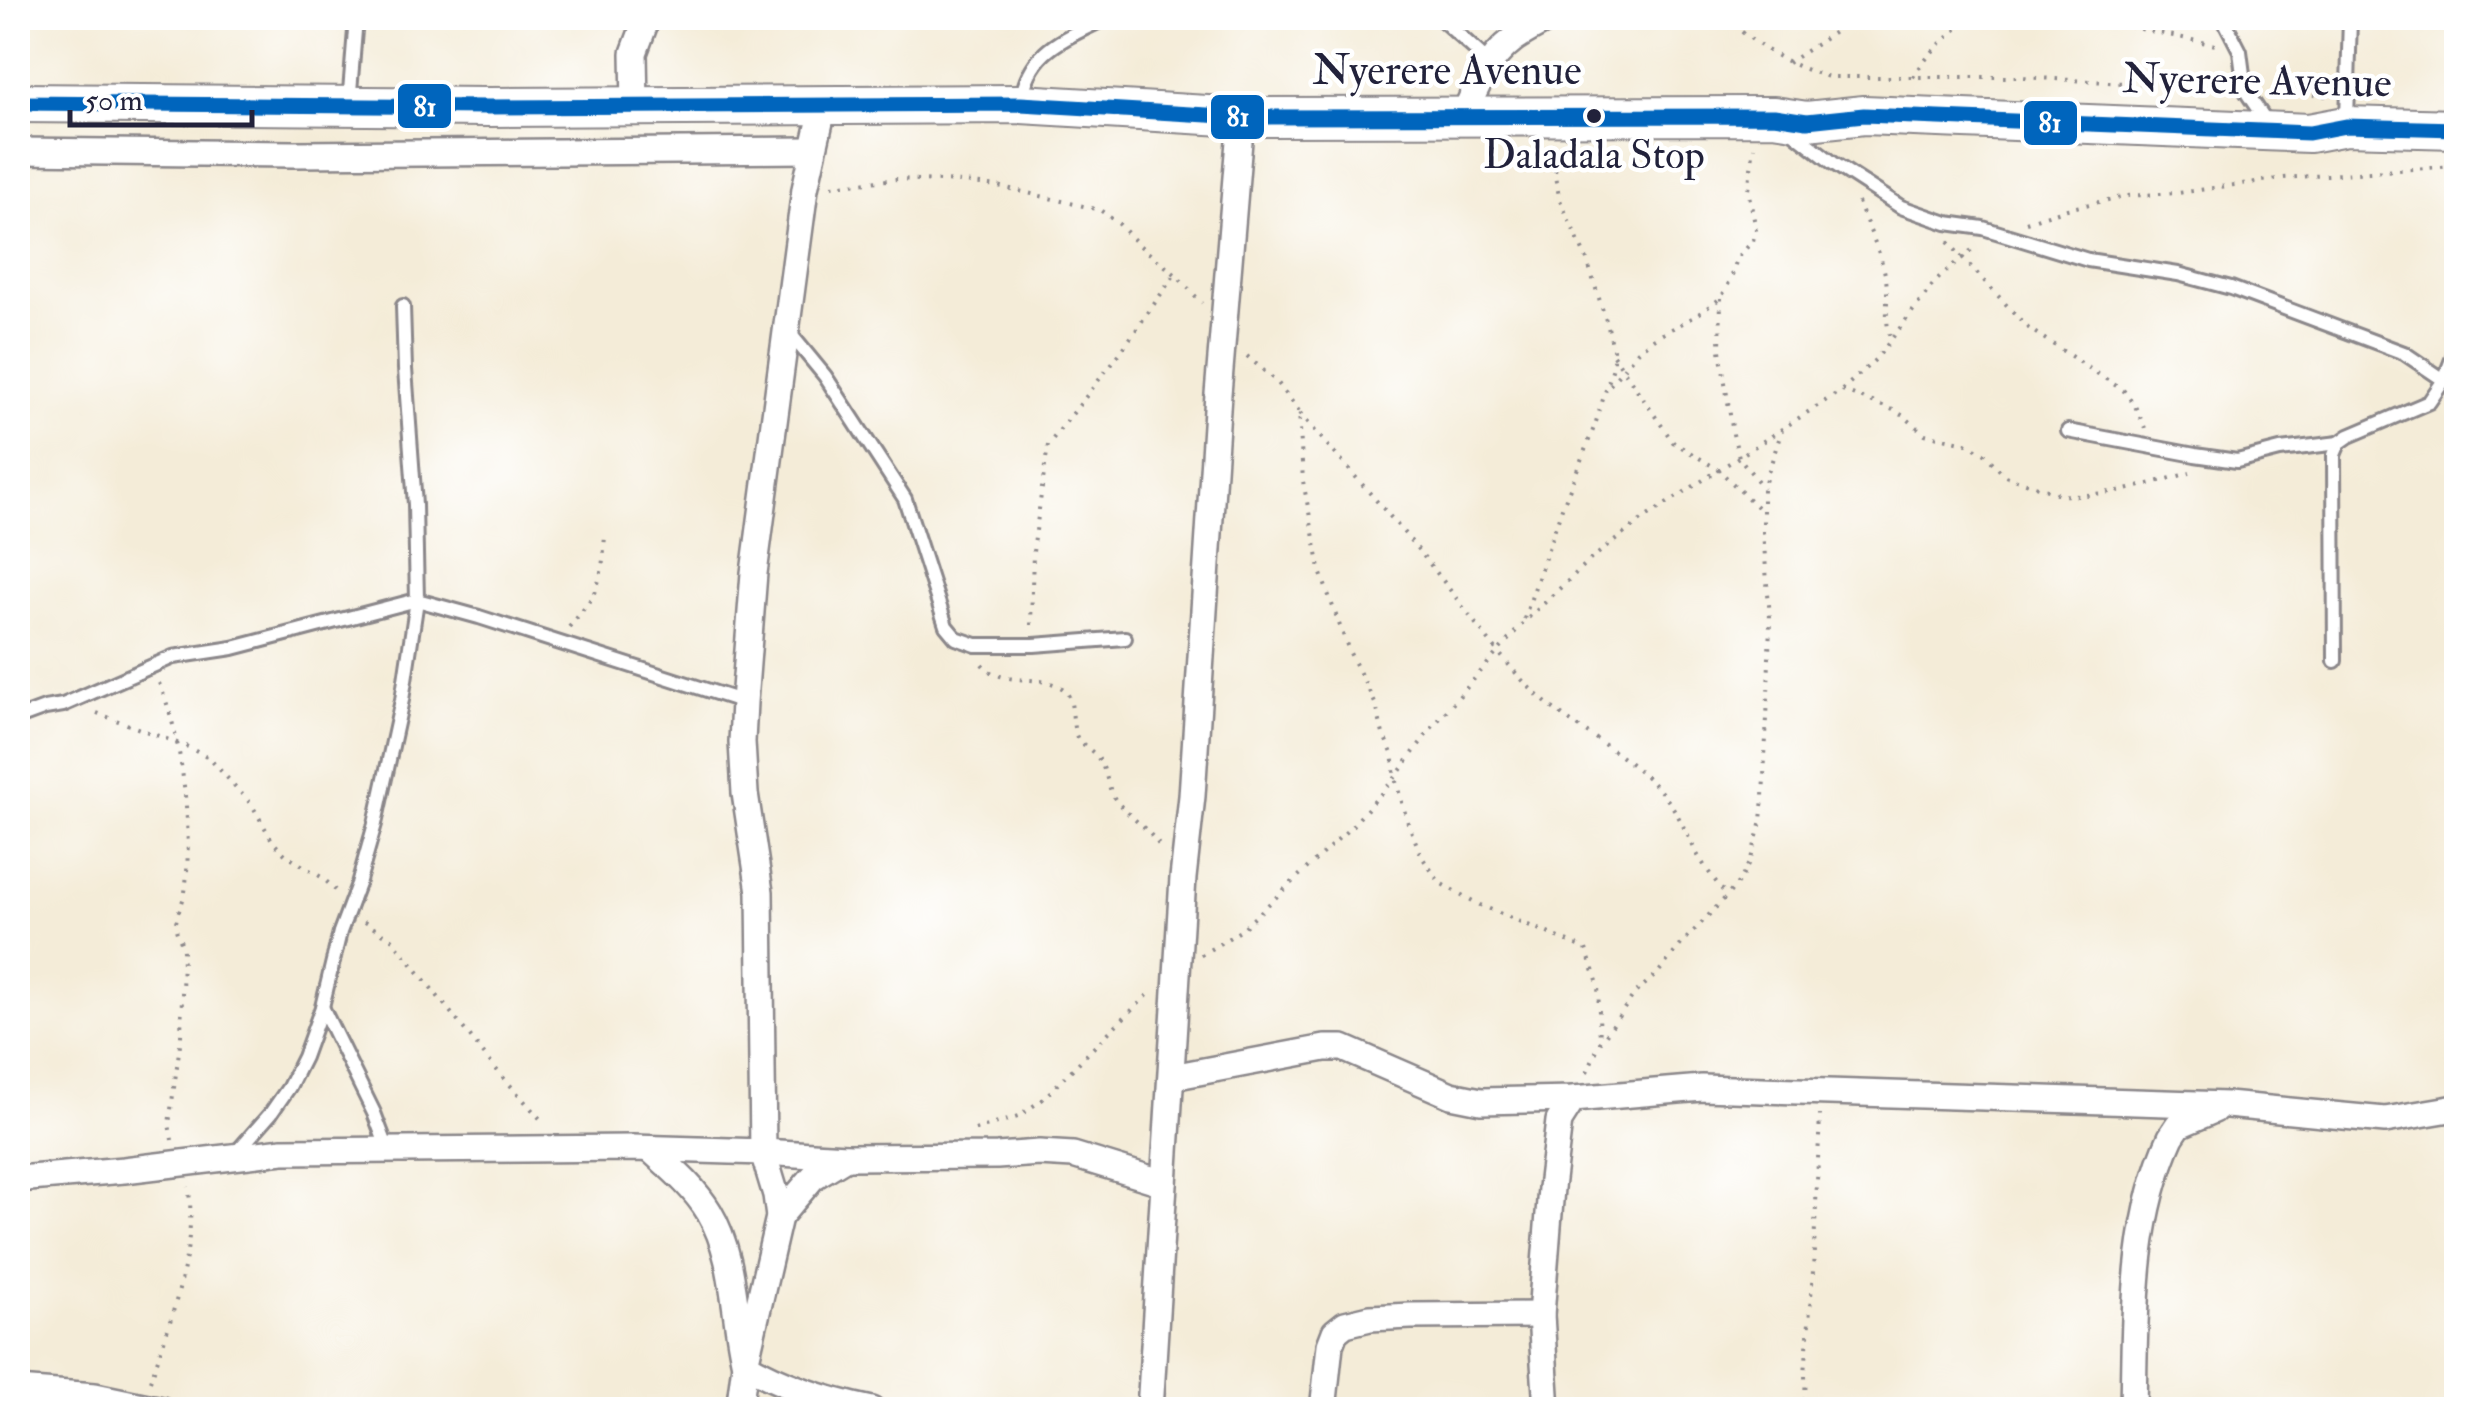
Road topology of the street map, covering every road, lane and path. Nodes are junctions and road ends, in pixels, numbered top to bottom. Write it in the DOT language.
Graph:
graph roads {
  1 [pos="356,18"];
  2 [pos="647,18"];
  3 [pos="1106,18"];
  4 [pos="1440,18"];
  5 [pos="1550,18"];
  6 [pos="1726,18"];
  7 [pos="1856,18"];
  8 [pos="1972,18"];
  9 [pos="2089,18"];
  10 [pos="2223,18"];
  11 [pos="2350,18"];
  12 [pos="1511,29"];
  13 [pos="2240,50"];
  14 [pos="1490,63"];
  15 [pos="1788,63"];
  16 [pos="1912,77"];
  17 [pos="2245,90"];
  18 [pos="18,103"];
  19 [pos="824,104"];
  20 [pos="1020,104"];
  21 [pos="349,106"];
  22 [pos="635,106"];
  23 [pos="2348,111"];
  24 [pos="1564,115"];
  25 [pos="1464,116"];
  26 [pos="1242,117"];
  27 [pos="1766,117"];
  28 [pos="2456,130"];
  29 [pos="2273,131"];
  30 [pos="813,150"];
  31 [pos="18,151"];
  32 [pos="2456,166"];
  33 [pos="1849,174"];
  34 [pos="805,189"];
  35 [pos="1920,214"];
  36 [pos="2000,234"];
  37 [pos="1962,256"];
  38 [pos="1174,274"];
  39 [pos="1721,298"];
  40 [pos="403,306"];
  41 [pos="1224,325"];
  42 [pos="787,329"];
  43 [pos="1891,338"];
  44 [pos="2456,350"];
  45 [pos="1613,355"];
  46 [pos="1624,369"];
  47 [pos="2444,380"];
  48 [pos="1608,387"];
  49 [pos="1842,390"];
  50 [pos="1299,411"];
  51 [pos="1782,428"];
  52 [pos="2068,431"];
  53 [pos="2340,443"];
  54 [pos="2153,446"];
  55 [pos="1739,457"];
  56 [pos="2236,461"];
  57 [pos="1719,470"];
  58 [pos="1763,488"];
  59 [pos="1762,512"];
  60 [pos="605,534"];
  61 [pos="417,600"];
  62 [pos="1523,623"];
  63 [pos="1126,638"];
  64 [pos="556,642"];
  65 [pos="965,642"];
  66 [pos="1034,644"];
  67 [pos="1498,651"];
  68 [pos="2335,660"];
  69 [pos="152,666"];
  70 [pos="744,702"];
  71 [pos="63,706"];
  72 [pos="18,718"];
  73 [pos="178,743"];
  74 [pos="1395,778"];
  75 [pos="1184,878"];
  76 [pos="1727,896"];
  77 [pos="348,910"];
  78 [pos="1178,970"];
  79 [pos="322,1007"];
  80 [pos="1600,1043"];
  81 [pos="1172,1077"];
  82 [pos="1822,1090"];
  83 [pos="1573,1098"];
  84 [pos="2226,1106"];
  85 [pos="2456,1108"];
  86 [pos="650,1149"];
  87 [pos="388,1150"];
  88 [pos="572,1150"];
  89 [pos="763,1152"];
  90 [pos="234,1156"];
  91 [pos="935,1156"];
  92 [pos="846,1157"];
  93 [pos="183,1163"];
  94 [pos="18,1179"];
  95 [pos="1164,1184"];
  96 [pos="779,1217"];
  97 [pos="1540,1315"];
  98 [pos="745,1364"];
  99 [pos="18,1390"];
  100 [pos="152,1407"];
  101 [pos="739,1410"];
  102 [pos="872,1410"];
  103 [pos="1150,1410"];
  104 [pos="1323,1410"];
  105 [pos="1547,1410"];
  106 [pos="1806,1410"];
  107 [pos="2133,1410"];
  1 -- 21 [label="lane"];
  2 -- 22 [label="street"];
  3 -- 20 [label="lane"];
  4 -- 14 [label="lane"];
  5 -- 12 [label="street"];
  6 -- 15 [label="path"];
  7 -- 15 [label="path"];
  8 -- 16 [label="path"];
  9 -- 13 [label="path"];
  10 -- 13 [label="lane"];
  11 -- 23 [label="lane"];
  12 -- 14 [label="street"];
  13 -- 17 [label="lane"];
  14 -- 25 [label="street"];
  15 -- 16 [label="path"];
  16 -- 17 [label="path"];
  17 -- 23 [label="path"];
  17 -- 29 [label="lane"];
  18 -- 21 [label="main road, Nyerere Avenue"];
  19 -- 20 [label="main road, Nyerere Avenue"];
  19 -- 22 [label="main road, Nyerere Avenue"];
  19 -- 30 [label="street"];
  20 -- 26 [label="main road, Nyerere Avenue"];
  21 -- 22 [label="main road, Nyerere Avenue"];
  23 -- 28 [label="main road, Nyerere Avenue"];
  23 -- 29 [label="main road, Nyerere Avenue"];
  24 -- 25 [label="main road, Nyerere Avenue"];
  24 -- 27 [label="main road, Nyerere Avenue"];
  24 -- 45 [label="path"];
  25 -- 26 [label="main road, Nyerere Avenue"];
  26 -- 41 [label="street"];
  27 -- 29 [label="main road, Nyerere Avenue"];
  27 -- 33 [label="lane"];
  27 -- 39 [label="path"];
  30 -- 31 [label="street"];
  30 -- 34 [label="street"];
  32 -- 36 [label="path"];
  33 -- 35 [label="lane"];
  33 -- 43 [label="path"];
  34 -- 38 [label="path"];
  34 -- 42 [label="street"];
  35 -- 36 [label="lane"];
  35 -- 37 [label="path"];
  36 -- 37 [label="path"];
  36 -- 47 [label="lane"];
  37 -- 43 [label="path"];
  37 -- 54 [label="path"];
  38 -- 41 [label="path"];
  38 -- 66 [label="path"];
  39 -- 46 [label="path"];
  39 -- 55 [label="path"];
  40 -- 61 [label="lane"];
  41 -- 50 [label="path"];
  41 -- 75 [label="street"];
  42 -- 65 [label="lane"];
  42 -- 70 [label="street"];
  43 -- 49 [label="path"];
  44 -- 47 [label="lane"];
  45 -- 46 [label="path"];
  45 -- 48 [label="path"];
  46 -- 48 [label="path"];
  46 -- 57 [label="path"];
  47 -- 53 [label="lane"];
  48 -- 62 [label="path"];
  49 -- 51 [label="path"];
  49 -- 56 [label="path"];
  50 -- 67 [label="path"];
  50 -- 74 [label="path"];
  51 -- 55 [label="path"];
  51 -- 58 [label="path"];
  52 -- 54 [label="lane"];
  53 -- 56 [label="lane"];
  53 -- 68 [label="lane"];
  54 -- 56 [label="lane"];
  55 -- 57 [label="path"];
  55 -- 58 [label="path"];
  57 -- 59 [label="path"];
  57 -- 62 [label="path"];
  58 -- 59 [label="path"];
  59 -- 76 [label="path"];
  60 -- 64 [label="path"];
  61 -- 64 [label="lane"];
  61 -- 69 [label="lane"];
  61 -- 77 [label="lane"];
  62 -- 67 [label="path"];
  63 -- 66 [label="lane"];
  64 -- 70 [label="lane"];
  65 -- 66 [label="lane"];
  65 -- 75 [label="path"];
  67 -- 74 [label="path"];
  67 -- 76 [label="path"];
  69 -- 71 [label="lane"];
  69 -- 73 [label="path"];
  70 -- 89 [label="street"];
  71 -- 72 [label="lane"];
  71 -- 73 [label="path"];
  73 -- 77 [label="path"];
  73 -- 93 [label="path"];
  74 -- 78 [label="path"];
  74 -- 80 [label="path"];
  75 -- 78 [label="street"];
  76 -- 80 [label="path"];
  77 -- 79 [label="lane"];
  77 -- 88 [label="path"];
  78 -- 81 [label="street"];
  78 -- 91 [label="path"];
  79 -- 87 [label="lane"];
  79 -- 90 [label="lane"];
  80 -- 83 [label="path"];
  81 -- 83 [label="street"];
  81 -- 95 [label="street"];
  82 -- 83 [label="street"];
  82 -- 84 [label="street"];
  82 -- 106 [label="path"];
  83 -- 97 [label="street"];
  84 -- 85 [label="street"];
  84 -- 107 [label="street"];
  86 -- 88 [label="street"];
  86 -- 89 [label="street"];
  86 -- 98 [label="street"];
  87 -- 88 [label="street"];
  87 -- 90 [label="street"];
  89 -- 92 [label="street"];
  89 -- 96 [label="street"];
  90 -- 93 [label="street"];
  91 -- 92 [label="street"];
  91 -- 95 [label="street"];
  92 -- 96 [label="street"];
  93 -- 94 [label="street"];
  93 -- 100 [label="path"];
  95 -- 103 [label="street"];
  96 -- 98 [label="street"];
  97 -- 104 [label="street"];
  97 -- 105 [label="street"];
  98 -- 101 [label="street"];
  98 -- 102 [label="street"];
  99 -- 100 [label="street"];
}
